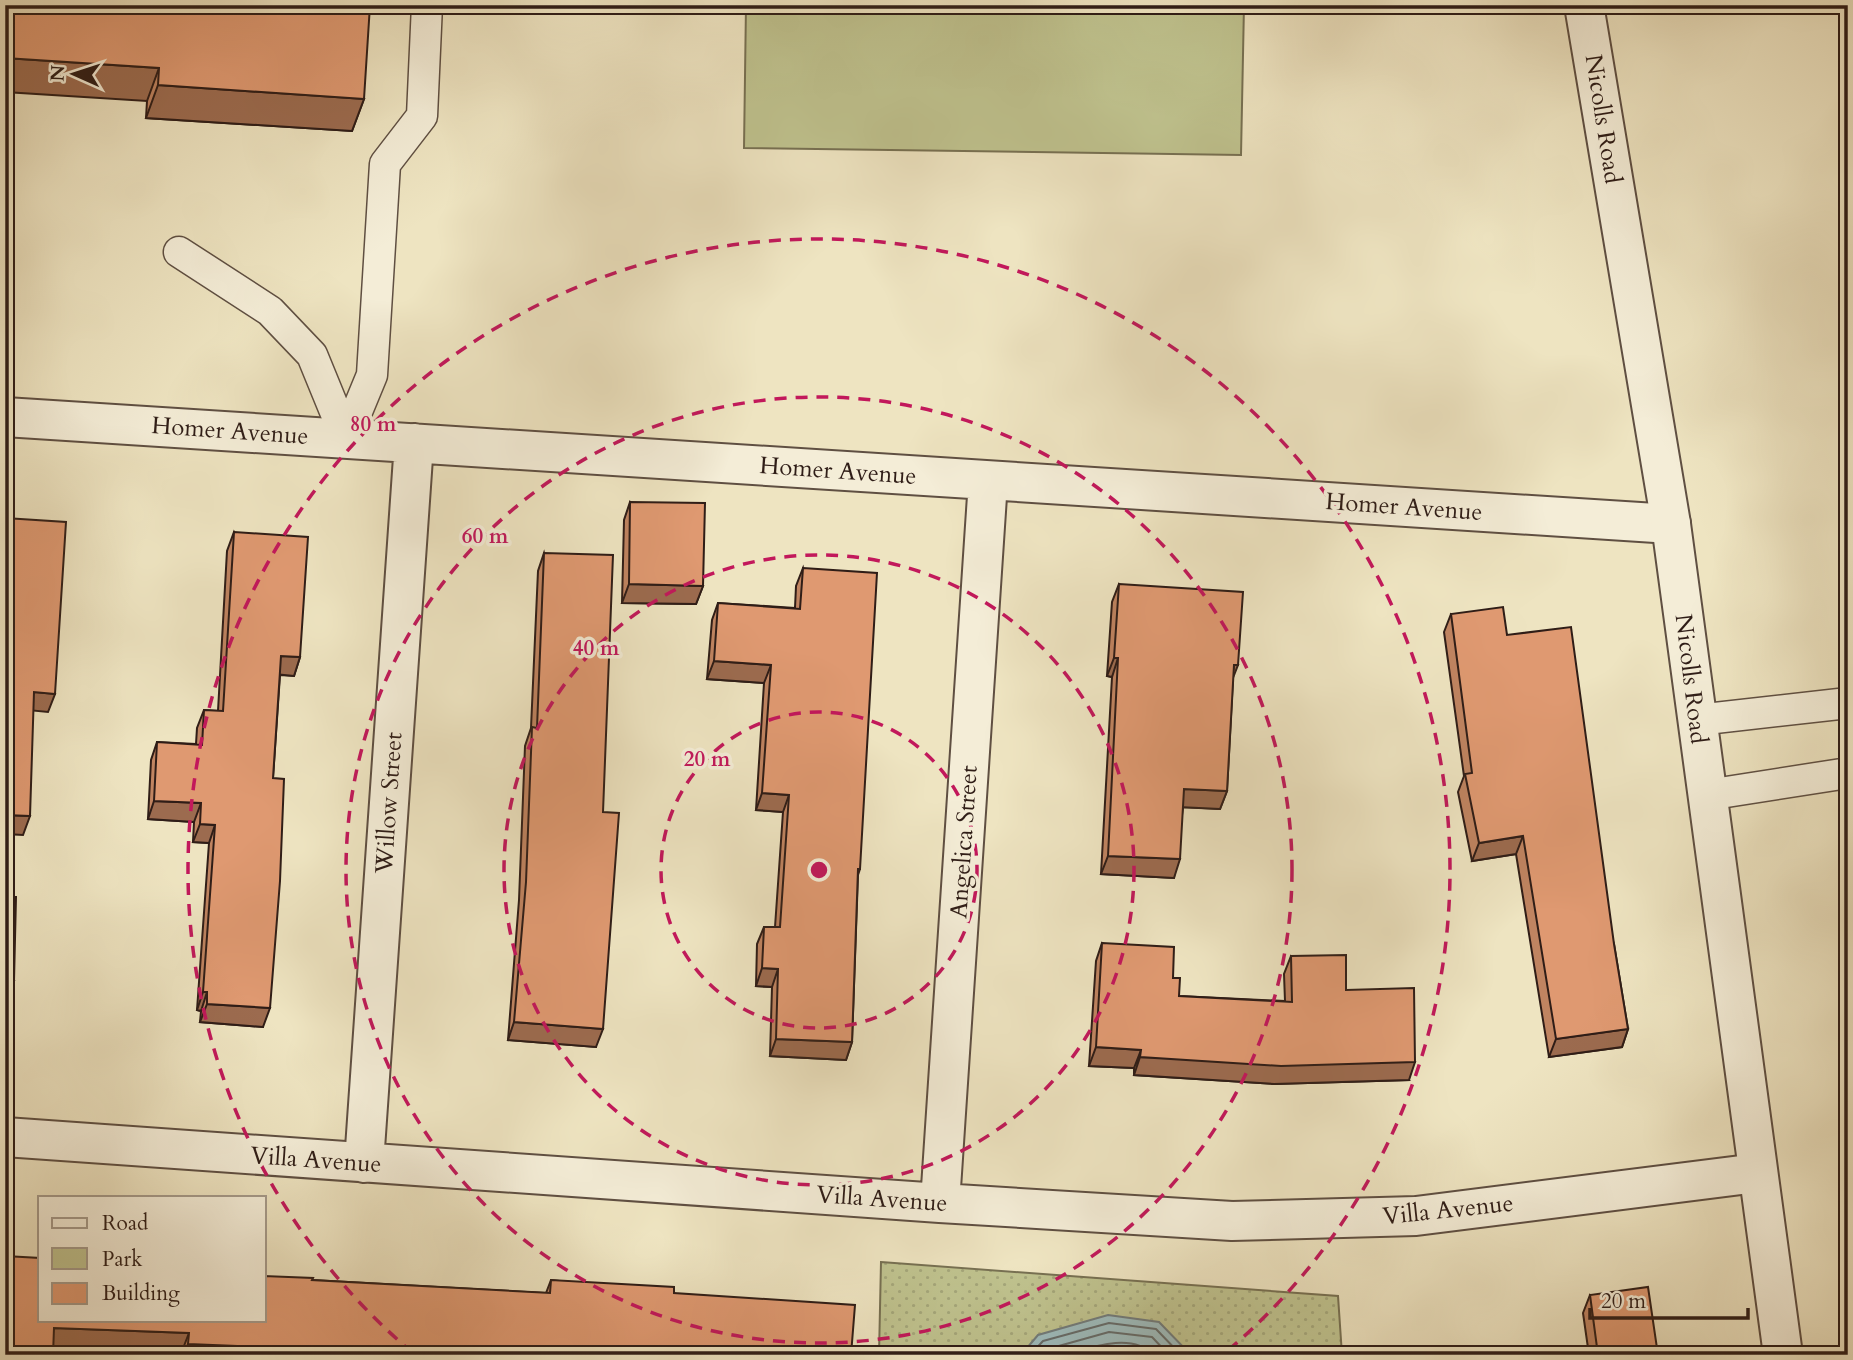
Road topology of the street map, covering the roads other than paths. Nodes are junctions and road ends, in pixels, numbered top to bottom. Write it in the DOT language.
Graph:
graph roads {
  1 [pos="427,5"];
  2 [pos="1584,5"];
  3 [pos="179,252"];
  4 [pos="5,417"];
  5 [pos="346,438"];
  6 [pos="414,443"];
  7 [pos="988,481"];
  8 [pos="1671,524"];
  9 [pos="1848,703"];
  10 [pos="1697,720"];
  11 [pos="1848,773"];
  12 [pos="1707,795"];
  13 [pos="5,1137"];
  14 [pos="364,1163"];
  15 [pos="1757,1173"];
  16 [pos="940,1203"];
  17 [pos="1783,1355"];
  1 -- 5 [label="lane"];
  2 -- 8 [label="street, Nicolls Road"];
  3 -- 5 [label="lane"];
  4 -- 5 [label="street, Homer Avenue"];
  5 -- 6 [label="street, Homer Avenue"];
  6 -- 7 [label="street, Homer Avenue"];
  6 -- 14 [label="street, Willow Street"];
  7 -- 8 [label="street, Homer Avenue"];
  7 -- 16 [label="street, Angelica Street"];
  8 -- 10 [label="street, Nicolls Road"];
  9 -- 10 [label="lane"];
  10 -- 12 [label="street, Nicolls Road"];
  11 -- 12 [label="lane"];
  12 -- 15 [label="street, Nicolls Road"];
  13 -- 14 [label="street, Villa Avenue"];
  14 -- 16 [label="street, Villa Avenue"];
  15 -- 16 [label="street, Villa Avenue"];
  15 -- 17 [label="street, Nicolls Road"];
}
